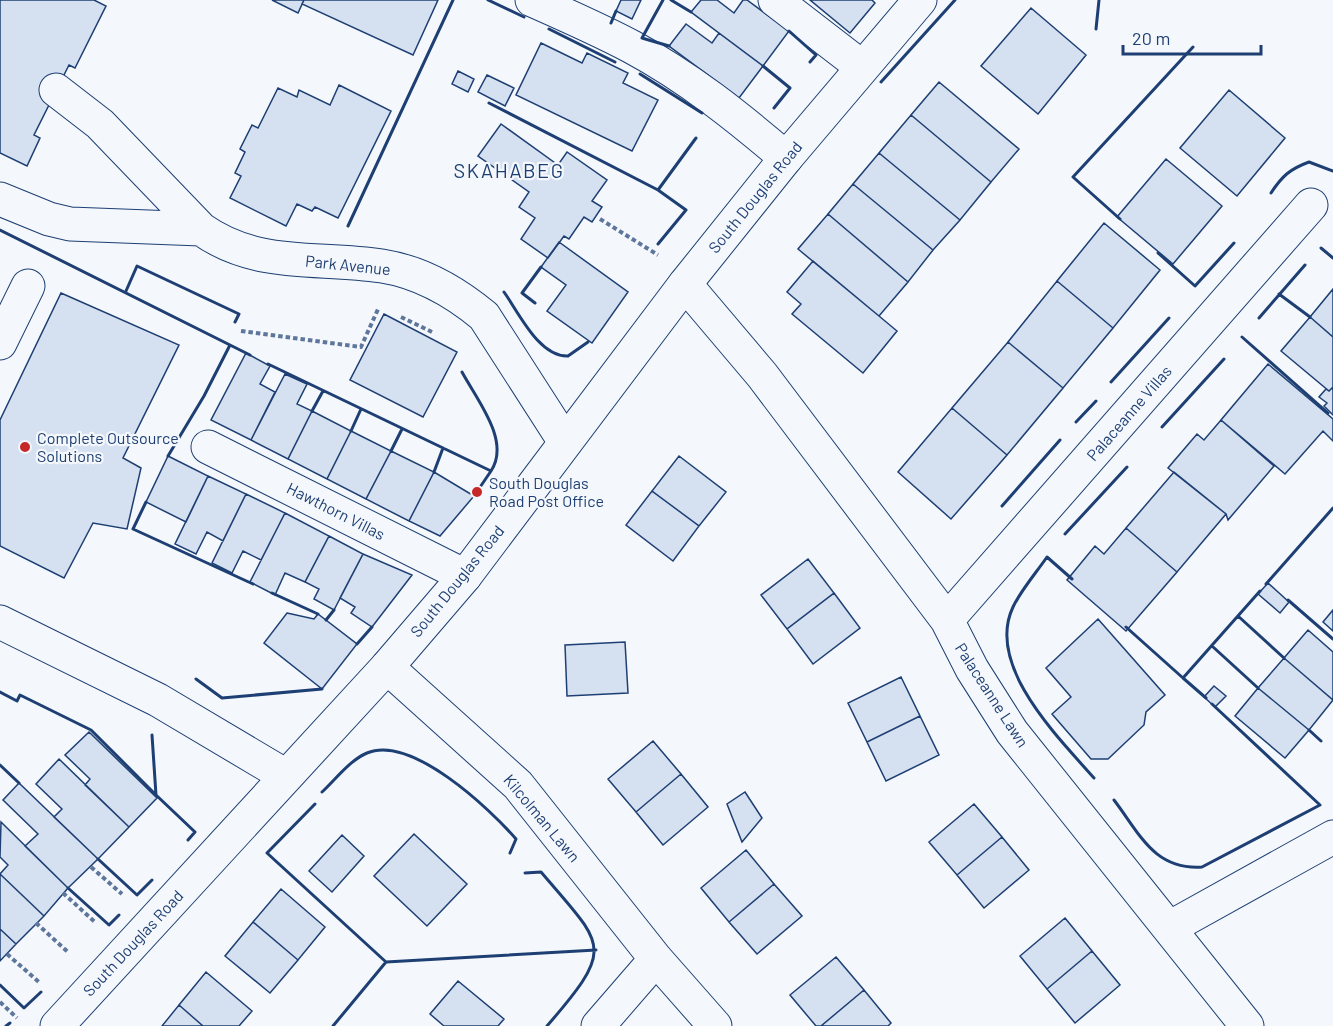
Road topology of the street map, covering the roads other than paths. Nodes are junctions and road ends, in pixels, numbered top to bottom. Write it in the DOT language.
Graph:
graph roads {
  1 [pos="532,0"];
  2 [pos="775,0"];
  3 [pos="920,0"];
  4 [pos="862,67"];
  5 [pos="56,90"];
  6 [pos="786,158"];
  7 [pos="0,199"];
  8 [pos="1311,205"];
  9 [pos="201,229"];
  10 [pos="685,284"];
  11 [pos="28,286"];
  12 [pos="0,343"];
  13 [pos="565,442"];
  14 [pos="208,447"];
  15 [pos="465,576"];
  16 [pos="947,620"];
  17 [pos="0,622"];
  18 [pos="387,667"];
  19 [pos="286,776"];
  20 [pos="1333,837"];
  21 [pos="1171,927"];
  22 [pos="656,959"];
  23 [pos="57,1026"];
  24 [pos="598,1026"];
  25 [pos="715,1026"];
  26 [pos="1248,1026"];
  1 -- 6 [label="street"];
  2 -- 4 [label="street"];
  3 -- 4 [label="street, South Douglas Road"];
  4 -- 6 [label="street, South Douglas Road"];
  5 -- 9 [label="street, Park Avenue"];
  6 -- 10 [label="street, South Douglas Road"];
  7 -- 9 [label="street"];
  8 -- 16 [label="street, Palaceanne Villas"];
  9 -- 13 [label="street, Park Avenue"];
  10 -- 13 [label="street, South Douglas Road"];
  10 -- 16 [label="street, Palaceanne Lawn"];
  11 -- 12 [label="street"];
  13 -- 15 [label="street, South Douglas Road"];
  14 -- 15 [label="street, Hawthorn Villas"];
  15 -- 18 [label="street, South Douglas Road"];
  16 -- 21 [label="street, Palaceanne Lawn"];
  17 -- 19 [label="street"];
  18 -- 19 [label="street, South Douglas Road"];
  18 -- 22 [label="street, Kilcolman Lawn"];
  19 -- 23 [label="street, South Douglas Road"];
  20 -- 21 [label="street"];
  21 -- 26 [label="street, Palaceanne Lawn"];
  22 -- 24 [label="street"];
  22 -- 25 [label="street, Kilcolman Lawn"];
}
